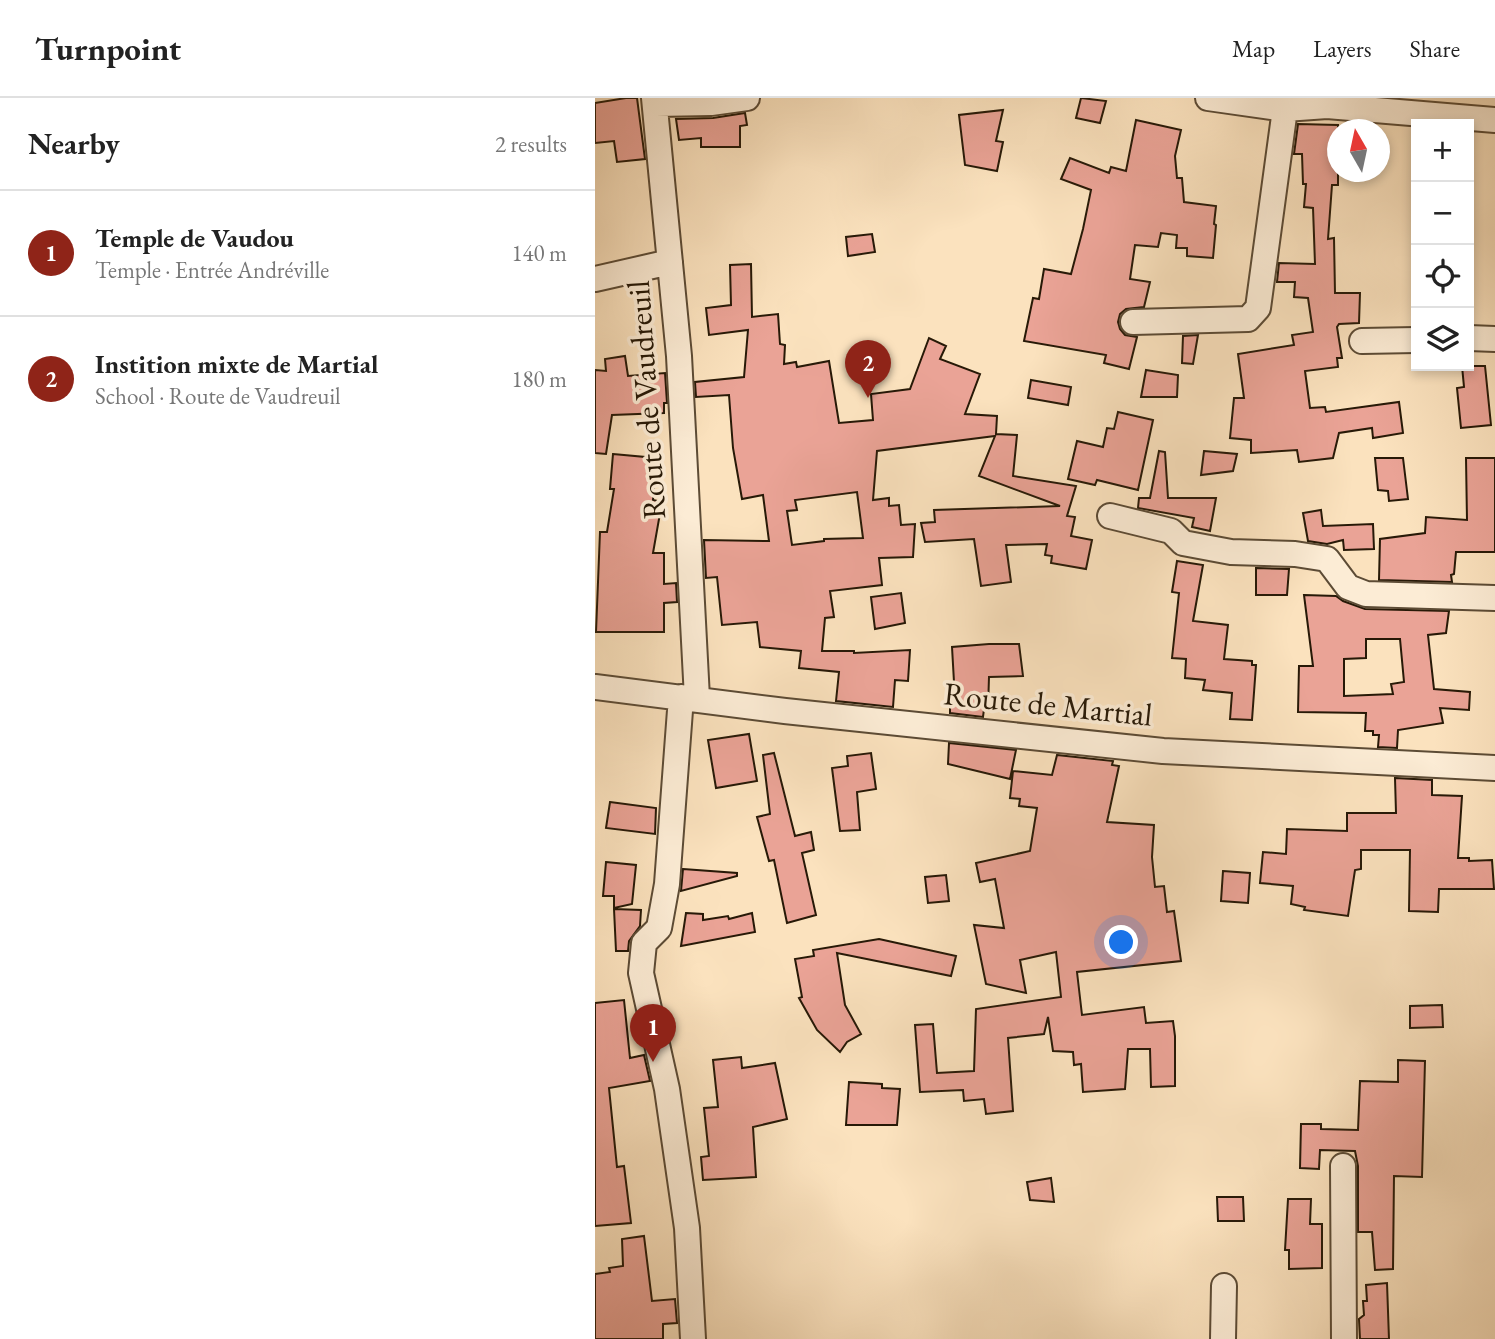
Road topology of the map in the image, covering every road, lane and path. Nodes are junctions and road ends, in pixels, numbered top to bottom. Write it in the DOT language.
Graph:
graph roads {
  1 [pos="747,98"];
  2 [pos="1208,98"];
  3 [pos="655,101"];
  4 [pos="1326,102"];
  5 [pos="1285,109"];
  6 [pos="1495,120"];
  7 [pos="670,262"];
  8 [pos="595,279"];
  9 [pos="1133,322"];
  10 [pos="1474,338"];
  11 [pos="1495,339"];
  12 [pos="1411,340"];
  13 [pos="1362,341"];
  14 [pos="1110,516"];
  15 [pos="1495,598"];
  16 [pos="595,687"];
  17 [pos="689,697"];
  18 [pos="1495,768"];
  19 [pos="1343,1166"];
  20 [pos="1224,1286"];
  21 [pos="693,1339"];
  22 [pos="1223,1339"];
  23 [pos="1345,1339"];
  1 -- 3 [label="street"];
  2 -- 5 [label="street"];
  3 -- 7 [label="street, Route de Vaudreuil"];
  4 -- 5 [label="street"];
  4 -- 6 [label="street"];
  5 -- 9 [label="street"];
  7 -- 8 [label="street"];
  7 -- 17 [label="street, Route de Vaudreuil"];
  10 -- 11 [label="street"];
  12 -- 13 [label="street"];
  14 -- 15 [label="street"];
  16 -- 17 [label="street, Route de Martial"];
  17 -- 18 [label="street, Route de Martial"];
  17 -- 21 [label="street, Route de Vaudreuil"];
  19 -- 23 [label="street"];
  20 -- 22 [label="street"];
}
